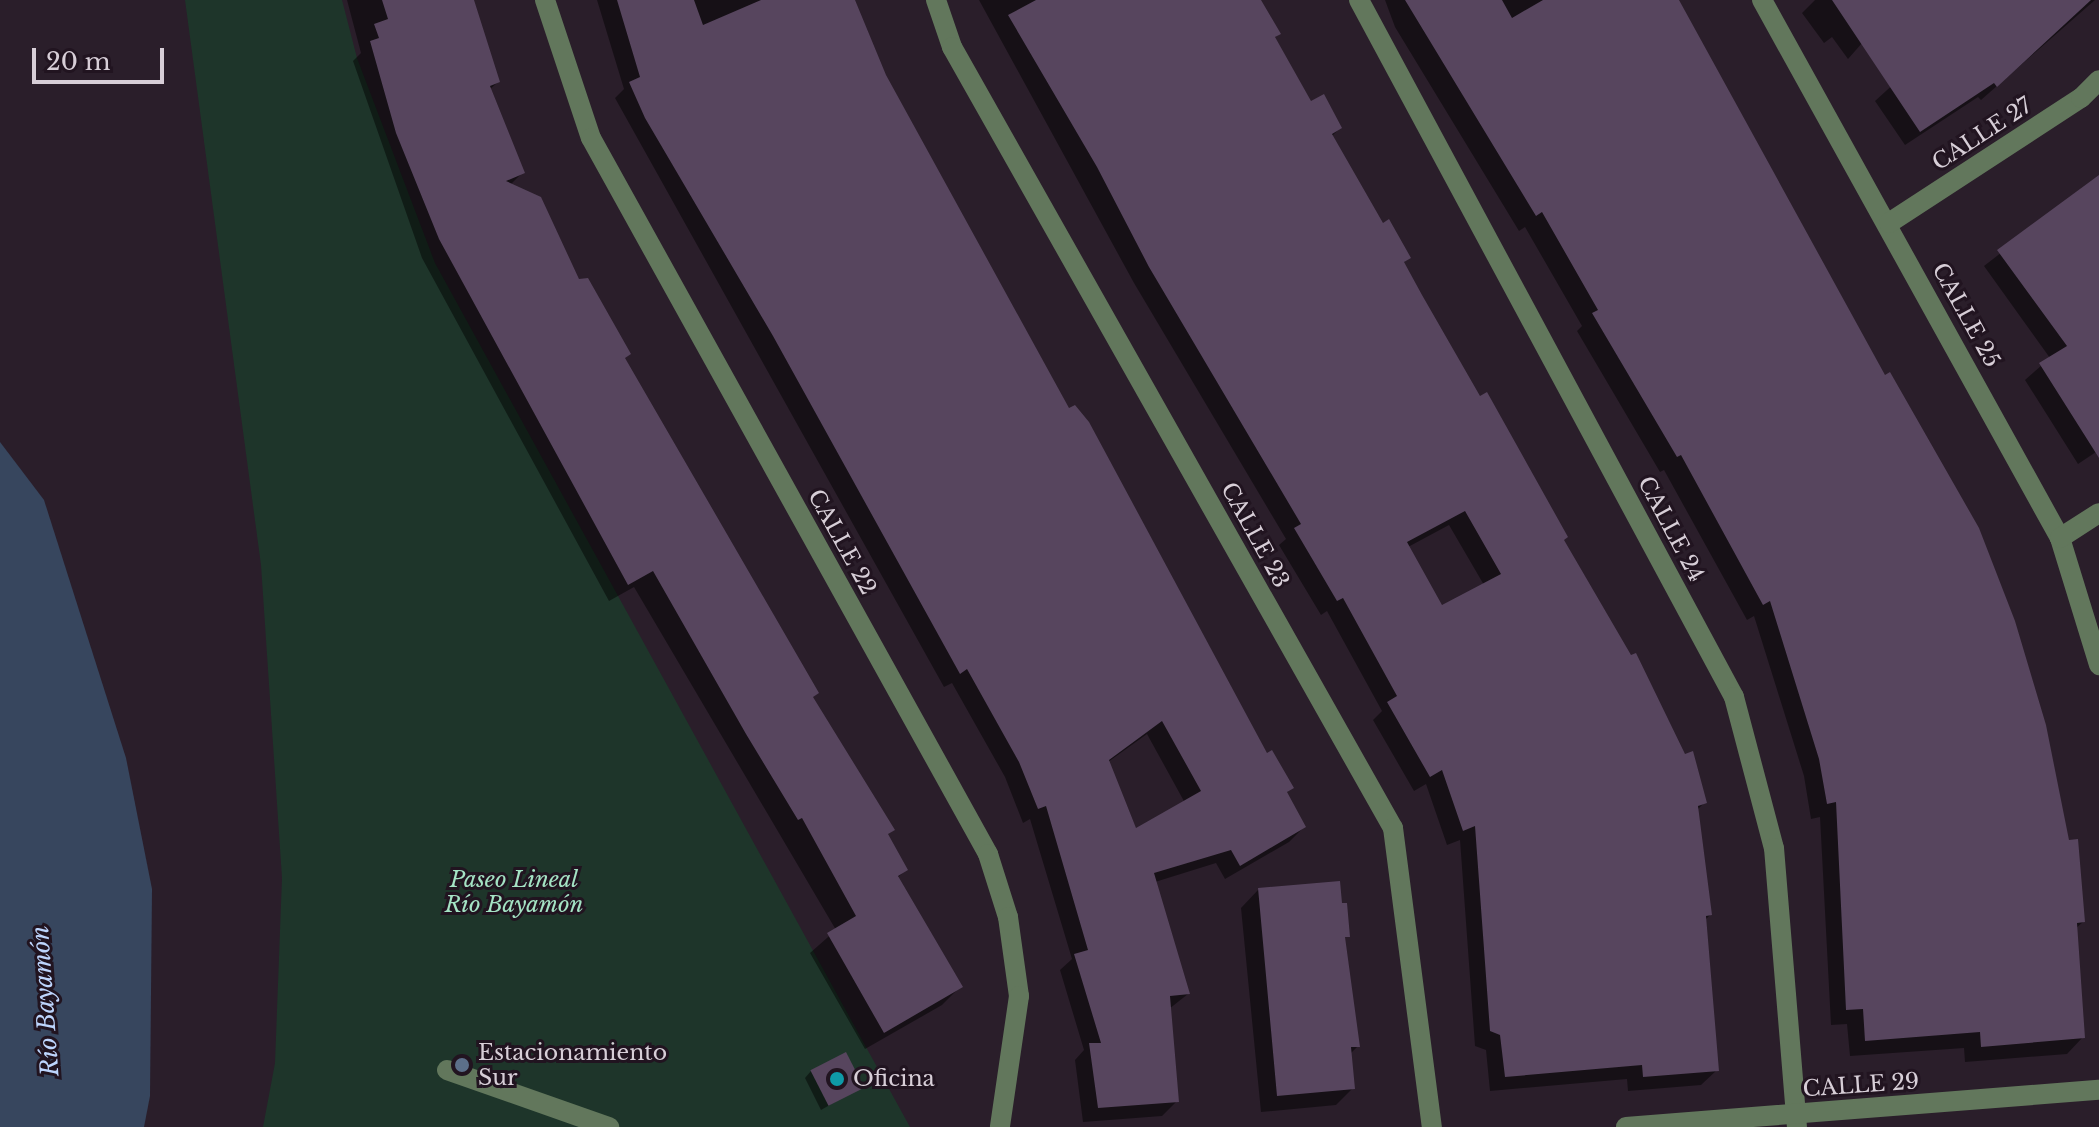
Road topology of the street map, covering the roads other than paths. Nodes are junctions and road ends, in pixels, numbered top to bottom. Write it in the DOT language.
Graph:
graph roads {
  1 [pos="545,0"];
  2 [pos="936,0"];
  3 [pos="1359,0"];
  4 [pos="1762,0"];
  5 [pos="2099,80"];
  6 [pos="1889,223"];
  7 [pos="2099,513"];
  8 [pos="2060,538"];
  9 [pos="2099,665"];
  10 [pos="447,1070"];
  11 [pos="2099,1090"];
  12 [pos="1796,1120"];
  13 [pos="609,1127"];
  14 [pos="1000,1127"];
  15 [pos="1432,1127"];
  16 [pos="1626,1127"];
  1 -- 14 [label="street, CALLE 22"];
  2 -- 15 [label="street, CALLE 23"];
  3 -- 12 [label="street, CALLE 24"];
  4 -- 6 [label="street, CALLE 25"];
  5 -- 6 [label="street, CALLE 27"];
  6 -- 8 [label="street, CALLE 25"];
  7 -- 8 [label="street"];
  8 -- 9 [label="street, CALLE 25"];
  10 -- 13 [label="street"];
  11 -- 12 [label="street, CALLE 29"];
  12 -- 16 [label="street, CALLE 29"];
}
